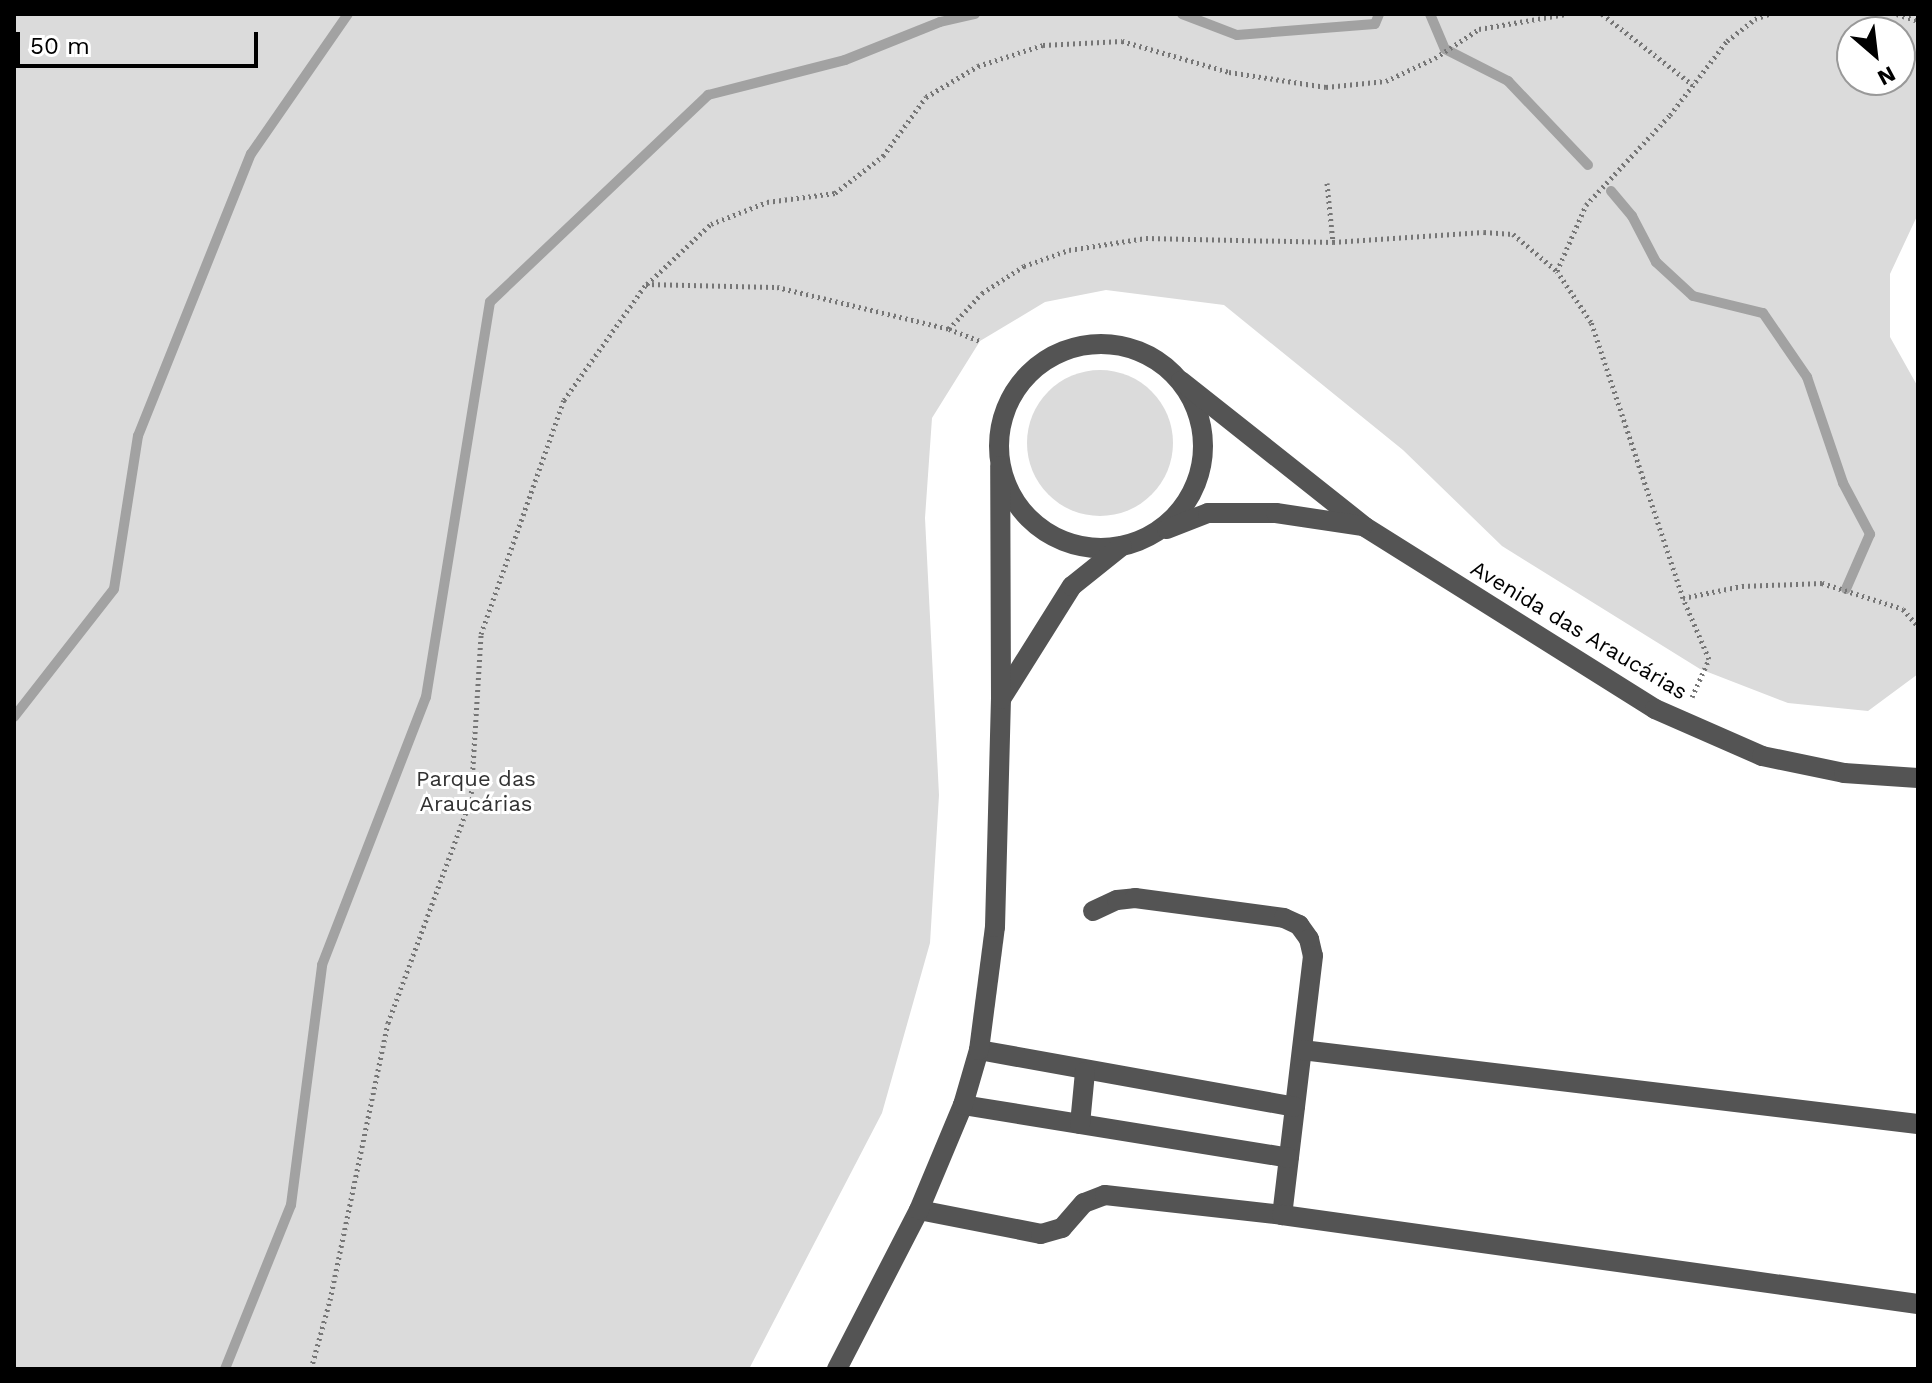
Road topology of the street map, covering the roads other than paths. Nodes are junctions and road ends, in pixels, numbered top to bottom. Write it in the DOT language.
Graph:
graph roads {
  1 [pos="1181,381"];
  2 [pos="1000,466"];
  3 [pos="1365,527"];
  4 [pos="1152,535"];
  5 [pos="1122,546"];
  6 [pos="1001,699"];
  7 [pos="1918,778"];
  8 [pos="1093,911"];
  9 [pos="979,1050"];
  10 [pos="1302,1050"];
  11 [pos="1085,1072"];
  12 [pos="963,1105"];
  13 [pos="1295,1107"];
  14 [pos="1080,1124"];
  15 [pos="1918,1124"];
  16 [pos="1289,1158"];
  17 [pos="919,1210"];
  18 [pos="1282,1215"];
  19 [pos="1918,1304"];
  20 [pos="837,1369"];
  1 -- 2 [label="street, Avenida das Araucárias"];
  1 -- 3 [label="street, Avenida das Araucárias"];
  1 -- 4 [label="street, Avenida das Araucárias"];
  2 -- 5 [label="street, Avenida das Araucárias"];
  2 -- 6 [label="street, Avenida das Araucárias"];
  3 -- 4 [label="street, Avenida das Araucárias"];
  3 -- 7 [label="street, Avenida das Araucárias"];
  4 -- 5 [label="street, Avenida das Araucárias"];
  5 -- 6 [label="street, Avenida das Araucárias"];
  6 -- 9 [label="street, Avenida das Araucárias"];
  8 -- 10 [label="street"];
  9 -- 11 [label="street"];
  9 -- 12 [label="street, Avenida das Araucárias"];
  10 -- 13 [label="street"];
  10 -- 15 [label="street"];
  11 -- 13 [label="street"];
  11 -- 14 [label="street"];
  12 -- 14 [label="street"];
  12 -- 17 [label="street, Avenida das Araucárias"];
  13 -- 16 [label="street"];
  14 -- 16 [label="street"];
  16 -- 18 [label="street"];
  17 -- 18 [label="street"];
  17 -- 20 [label="street, Avenida das Araucárias"];
  18 -- 19 [label="street"];
}
